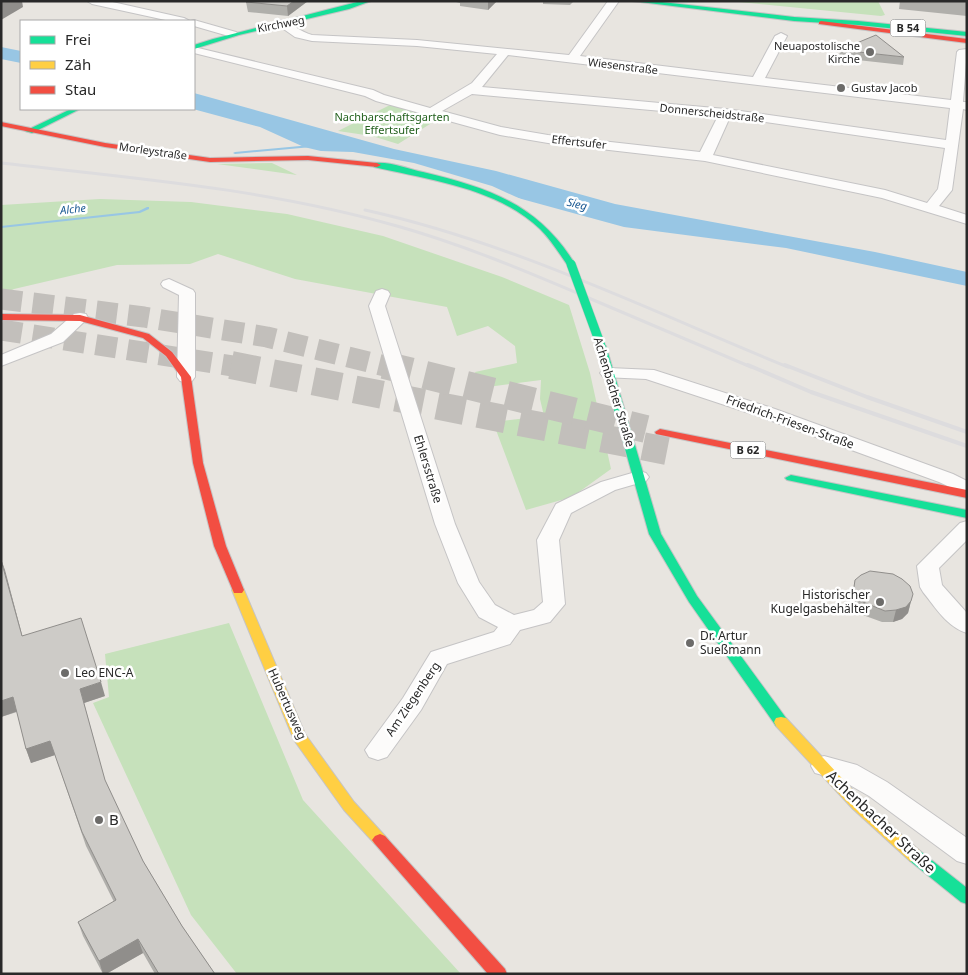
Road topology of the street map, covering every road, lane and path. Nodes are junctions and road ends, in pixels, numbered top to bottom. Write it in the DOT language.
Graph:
graph roads {
  1 [pos="92,1"];
  2 [pos="368,1"];
  3 [pos="614,1"];
  4 [pos="634,1"];
  5 [pos="686,1"];
  6 [pos="145,12"];
  7 [pos="796,16"];
  8 [pos="131,20"];
  9 [pos="180,20"];
  10 [pos="281,23"];
  11 [pos="195,24"];
  12 [pos="232,34"];
  13 [pos="781,36"];
  14 [pos="964,38"];
  15 [pos="195,48"];
  16 [pos="195,48"];
  17 [pos="505,51"];
  18 [pos="571,60"];
  19 [pos="757,81"];
  20 [pos="472,90"];
  21 [pos="961,105"];
  22 [pos="74,110"];
  23 [pos="432,112"];
  24 [pos="726,113"];
  25 [pos="1,124"];
  26 [pos="29,131"];
  27 [pos="952,145"];
  28 [pos="705,157"];
  29 [pos="307,158"];
  30 [pos="950,163"];
  31 [pos="967,165"];
  32 [pos="929,209"];
  33 [pos="967,220"];
  34 [pos="169,284"];
  35 [pos="382,294"];
  36 [pos="1,317"];
  37 [pos="80,318"];
  38 [pos="1,362"];
  39 [pos="609,373"];
  40 [pos="186,377"];
  41 [pos="660,432"];
  42 [pos="782,476"];
  43 [pos="639,477"];
  44 [pos="967,489"];
  45 [pos="967,494"];
  46 [pos="967,514"];
  47 [pos="967,528"];
  48 [pos="512,624"];
  49 [pos="967,625"];
  50 [pos="378,750"];
  51 [pos="820,765"];
  52 [pos="967,852"];
  53 [pos="967,897"];
  54 [pos="499,974"];
  1 -- 6 [label="street"];
  2 -- 10 [label="main road, Kirchweg"];
  3 -- 18 [label="street"];
  4 -- 7 [label="main road, B 54"];
  5 -- 7 [label="main road, B 54"];
  6 -- 8 [label="street"];
  6 -- 9 [label="street"];
  7 -- 14 [label="main road"];
  7 -- 14 [label="main road, B 54"];
  10 -- 12 [label="main road, Kirchweg"];
  10 -- 17 [label="street, Wiesenstraße"];
  11 -- 12 [label="street, Kirchweg"];
  12 -- 15 [label="main road"];
  13 -- 19 [label="street"];
  14 -- 21 [label="street"];
  16 -- 23 [label="street, Effertsufer"];
  17 -- 18 [label="street, Wiesenstraße"];
  17 -- 20 [label="street"];
  18 -- 19 [label="street, Wiesenstraße"];
  19 -- 21 [label="street, Wiesenstraße"];
  20 -- 23 [label="street"];
  20 -- 24 [label="street, Donnerscheidstraße"];
  21 -- 27 [label="street"];
  22 -- 26 [label="main road"];
  23 -- 28 [label="street, Effertsufer"];
  24 -- 27 [label="street, Donnerscheidstraße"];
  24 -- 28 [label="street"];
  25 -- 26 [label="main road, Morleystraße"];
  26 -- 29 [label="main road, Morleystraße"];
  27 -- 30 [label="street"];
  28 -- 32 [label="street, Effertsufer"];
  29 -- 39 [label="main road, Achenbacher Straße, bridge"];
  30 -- 31 [label="street"];
  30 -- 32 [label="street"];
  32 -- 33 [label="street, Effertsufer"];
  34 -- 40 [label="street, Hubertusweg"];
  35 -- 48 [label="street, Ehlersstraße"];
  36 -- 37 [label="main road, Hubertusweg"];
  37 -- 38 [label="street"];
  37 -- 40 [label="main road, Hubertusweg"];
  39 -- 43 [label="main road, Achenbacher Straße"];
  39 -- 44 [label="street, Friedrich-Friesen-Straße"];
  40 -- 54 [label="main road, Hubertusweg"];
  41 -- 45 [label="main road, B 62"];
  42 -- 46 [label="main road"];
  43 -- 48 [label="street, Am Ziegenberg"];
  43 -- 51 [label="main road, Achenbacher Straße"];
  47 -- 49 [label="street"];
  48 -- 50 [label="street, Am Ziegenberg"];
  51 -- 52 [label="street, Achenbacher Straße"];
  51 -- 53 [label="main road, Achenbacher Straße"];
}
